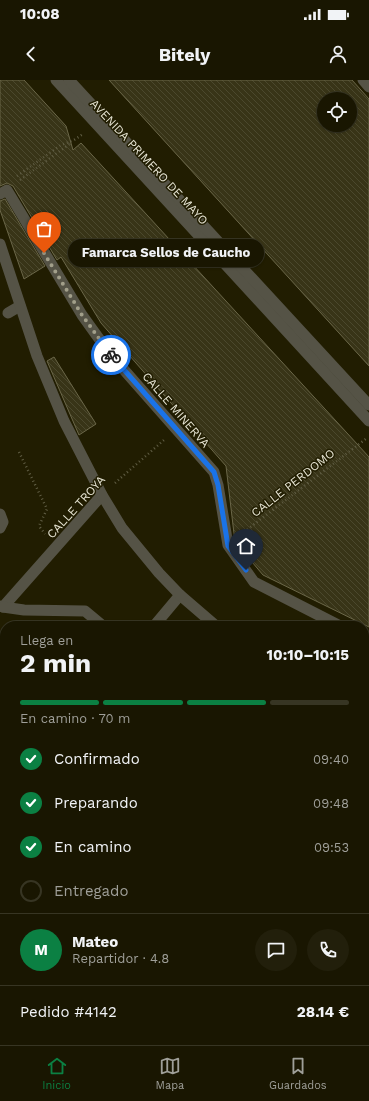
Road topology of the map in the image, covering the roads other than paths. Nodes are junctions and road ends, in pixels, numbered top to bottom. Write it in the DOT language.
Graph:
graph roads {
  1 [pos="56,80"];
  2 [pos="69,80"];
  3 [pos="363,80"];
  4 [pos="369,87"];
  5 [pos="3,192"];
  6 [pos="0,244"];
  7 [pos="20,306"];
  8 [pos="8,313"];
  9 [pos="369,405"];
  10 [pos="369,421"];
  11 [pos="102,495"];
  12 [pos="0,514"];
  13 [pos="0,528"];
  14 [pos="180,595"];
  15 [pos="1,607"];
  16 [pos="97,621"];
  17 [pos="158,621"];
  18 [pos="210,621"];
  19 [pos="330,621"];
  1 -- 10 [label="street, AVENIDA PRIMERO DE MAYO"];
  2 -- 9 [label="street, AVENIDA PRIMERO DE MAYO"];
  3 -- 4 [label="street"];
  5 -- 19 [label="street, CALLE MINERVA"];
  6 -- 7 [label="street"];
  7 -- 8 [label="street"];
  7 -- 11 [label="street"];
  11 -- 14 [label="street"];
  11 -- 15 [label="street, CALLE TROYA"];
  12 -- 13 [label="street"];
  14 -- 17 [label="street"];
  14 -- 18 [label="street"];
  15 -- 16 [label="street"];
}
